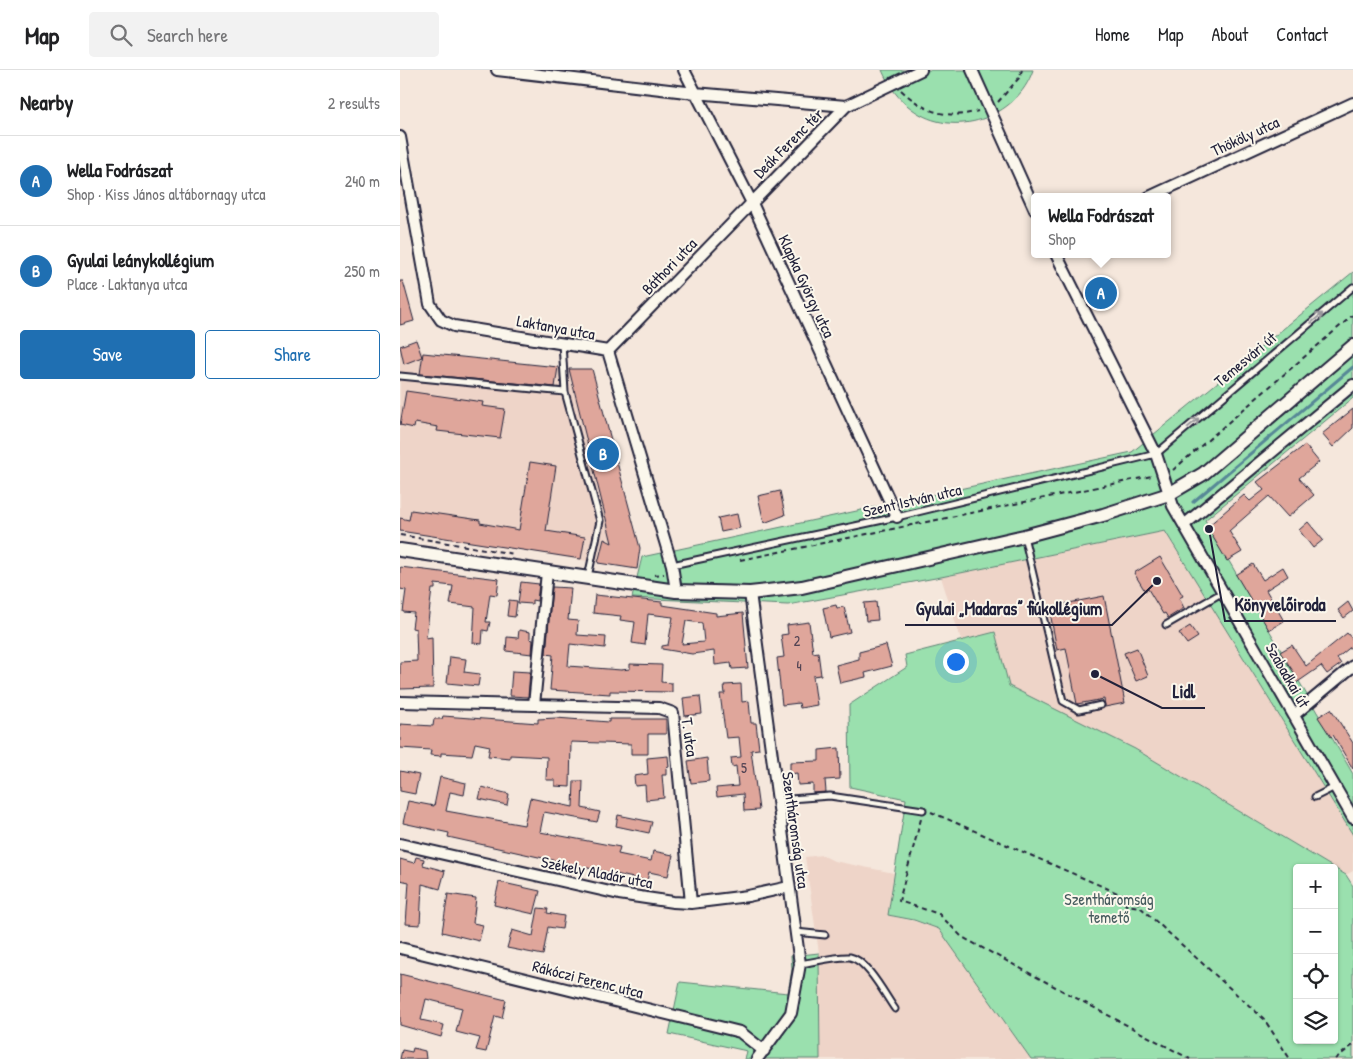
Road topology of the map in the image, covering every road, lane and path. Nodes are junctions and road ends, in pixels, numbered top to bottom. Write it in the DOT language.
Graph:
graph roads {
  1 [pos="497,70"];
  2 [pos="684,70"];
  3 [pos="921,70"];
  4 [pos="972,70"];
  5 [pos="1022,70"];
  6 [pos="895,82"];
  7 [pos="695,93"];
  8 [pos="1353,103"];
  9 [pos="846,106"];
  10 [pos="989,108"];
  11 [pos="400,137"];
  12 [pos="1158,193"];
  13 [pos="751,201"];
  14 [pos="1031,201"];
  15 [pos="1058,258"];
  16 [pos="1353,287"];
  17 [pos="562,343"];
  18 [pos="1353,346"];
  19 [pos="608,351"];
  20 [pos="400,376"];
  21 [pos="1353,385"];
  22 [pos="564,392"];
  23 [pos="1156,454"];
  24 [pos="1169,494"];
  25 [pos="897,517"];
  26 [pos="1184,526"];
  27 [pos="1024,536"];
  28 [pos="400,550"];
  29 [pos="672,565"];
  30 [pos="547,572"];
  31 [pos="588,578"];
  32 [pos="676,591"];
  33 [pos="1223,592"];
  34 [pos="750,593"];
  35 [pos="1166,625"];
  36 [pos="1353,666"];
  37 [pos="400,702"];
  38 [pos="534,705"];
  39 [pos="1101,705"];
  40 [pos="1294,715"];
  41 [pos="1335,787"];
  42 [pos="1315,797"];
  43 [pos="777,800"];
  44 [pos="923,810"];
  45 [pos="1353,818"];
  46 [pos="400,844"];
  47 [pos="789,887"];
  48 [pos="1120,894"];
  49 [pos="691,903"];
  50 [pos="1140,907"];
  51 [pos="796,932"];
  52 [pos="825,935"];
  53 [pos="400,948"];
  54 [pos="800,964"];
  55 [pos="895,1009"];
  56 [pos="1353,1045"];
  57 [pos="760,1055"];
  58 [pos="1190,1059"];
  59 [pos="1290,1059"];
  60 [pos="1335,1059"];
  1 -- 7 [label="street, Deák Ferenc tér"];
  2 -- 7 [label="street, Klapka György utca"];
  3 -- 6 [label="street, Deák Ferenc tér"];
  4 -- 10 [label="street"];
  5 -- 10 [label="path"];
  6 -- 9 [label="street, Deák Ferenc tér"];
  6 -- 10 [label="path"];
  7 -- 9 [label="street, Deák Ferenc tér"];
  7 -- 13 [label="street, Klapka György utca"];
  8 -- 12 [label="street, Thököly utca"];
  9 -- 13 [label="street, Deák Ferenc tér"];
  10 -- 14 [label="street"];
  11 -- 17 [label="street, Laktanya utca"];
  13 -- 19 [label="street, Báthori utca"];
  13 -- 25 [label="street, Klapka György utca"];
  15 -- 23 [label="street, Szabadkai út"];
  23 -- 16 [label="lane, Temesvári út, one-way"];
  17 -- 19 [label="street, Laktanya utca"];
  17 -- 22 [label="lane"];
  18 -- 24 [label="street"];
  19 -- 29 [label="street, Laktanya utca"];
  20 -- 22 [label="lane"];
  21 -- 26 [label="street"];
  22 -- 31 [label="lane"];
  23 -- 24 [label="street, Szabadkai út"];
  23 -- 25 [label="lane, Szent István utca"];
  24 -- 26 [label="street, Szabadkai út"];
  24 -- 27 [label="street"];
  25 -- 29 [label="lane, Szent István utca"];
  26 -- 33 [label="street, Szabadkai út"];
  27 -- 34 [label="street"];
  27 -- 39 [label="lane"];
  28 -- 30 [label="street"];
  29 -- 32 [label="street, Laktanya utca"];
  30 -- 31 [label="street"];
  30 -- 38 [label="street"];
  31 -- 32 [label="street"];
  32 -- 34 [label="street"];
  33 -- 35 [label="lane"];
  33 -- 40 [label="street, Szabadkai út"];
  34 -- 43 [label="street, Szentháromság utca"];
  36 -- 40 [label="street"];
  37 -- 38 [label="street, T. utca"];
  38 -- 49 [label="street, T. utca"];
  40 -- 41 [label="street, Szabadkai út"];
  41 -- 42 [label="lane"];
  41 -- 45 [label="street, Szabadkai út"];
  43 -- 44 [label="lane"];
  43 -- 47 [label="street, Szentháromság utca"];
  44 -- 48 [label="path"];
  44 -- 58 [label="path"];
  46 -- 49 [label="street, Székely Aladár utca"];
  47 -- 49 [label="street, Székely Aladár utca"];
  47 -- 51 [label="street, Szentháromság utca"];
  48 -- 50 [label="path"];
  48 -- 50 [label="path"];
  50 -- 59 [label="path"];
  51 -- 52 [label="lane"];
  51 -- 54 [label="street, Szentháromság utca"];
  53 -- 57 [label="street, Rákóczi Ferenc utca"];
  54 -- 55 [label="lane"];
  54 -- 57 [label="street, Szentháromság utca"];
  56 -- 60 [label="path"];
}
